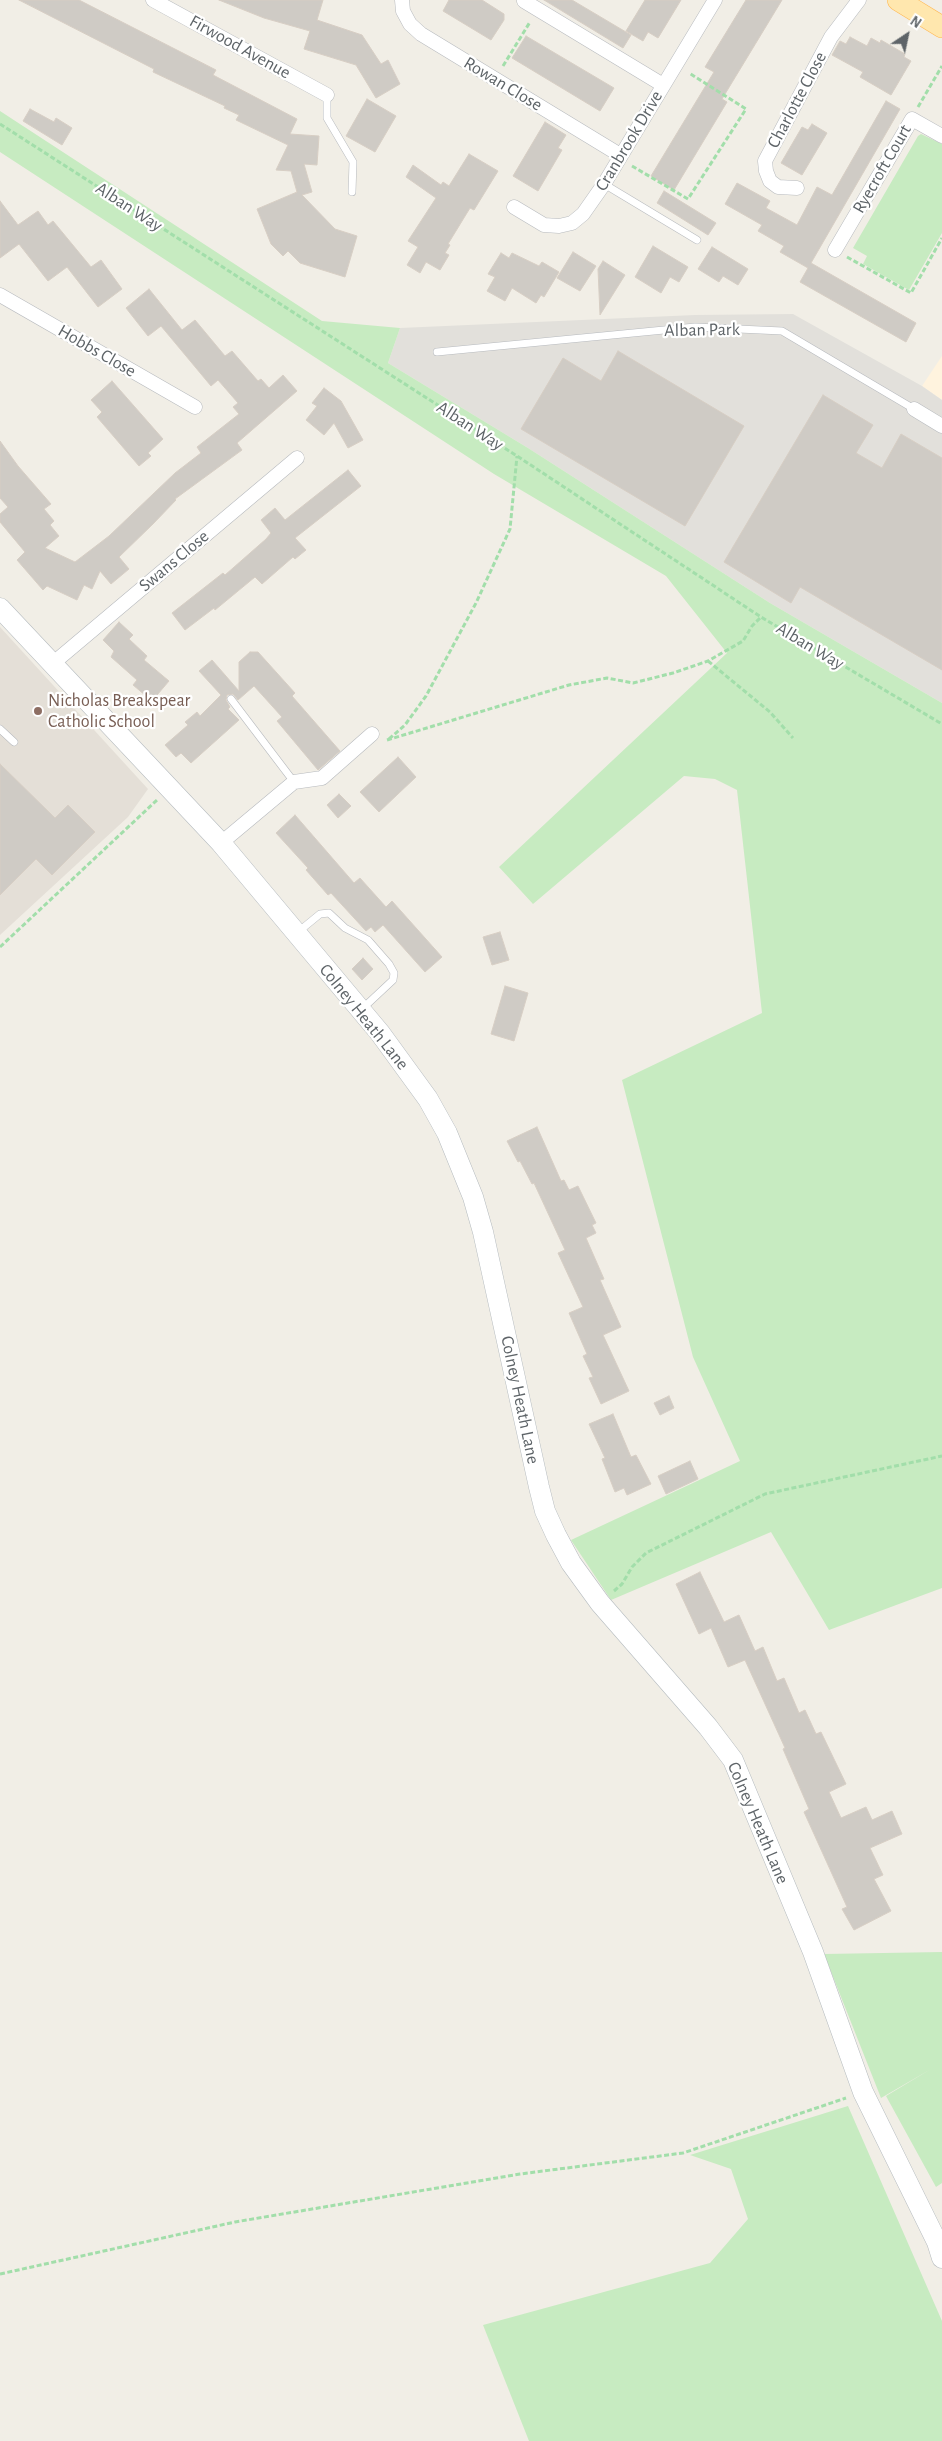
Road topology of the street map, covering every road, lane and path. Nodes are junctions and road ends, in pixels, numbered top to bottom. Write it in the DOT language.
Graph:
graph roads {
  1 [pos="153,0"];
  2 [pos="402,0"];
  3 [pos="714,0"];
  4 [pos="859,0"];
  5 [pos="898,0"];
  6 [pos="524,1"];
  7 [pos="538,9"];
  8 [pos="942,27"];
  9 [pos="675,65"];
  10 [pos="942,66"];
  11 [pos="495,79"];
  12 [pos="663,85"];
  13 [pos="327,95"];
  14 [pos="912,119"];
  15 [pos="0,124"];
  16 [pos="942,136"];
  17 [pos="619,157"];
  18 [pos="604,184"];
  19 [pos="797,188"];
  20 [pos="352,192"];
  21 [pos="514,207"];
  22 [pos="942,238"];
  23 [pos="696,240"];
  24 [pos="835,250"];
  25 [pos="0,295"];
  26 [pos="437,352"];
  27 [pos="195,407"];
  28 [pos="914,410"];
  29 [pos="942,426"];
  30 [pos="517,456"];
  31 [pos="297,458"];
  32 [pos="0,608"];
  33 [pos="761,617"];
  34 [pos="708,661"];
  35 [pos="51,665"];
  36 [pos="230,699"];
  37 [pos="942,724"];
  38 [pos="0,729"];
  39 [pos="372,734"];
  40 [pos="792,738"];
  41 [pos="387,740"];
  42 [pos="14,742"];
  43 [pos="294,782"];
  44 [pos="170,788"];
  45 [pos="221,843"];
  46 [pos="296,933"];
  47 [pos="0,947"];
  48 [pos="361,1010"];
  49 [pos="942,1456"];
  50 [pos="600,1603"];
  51 [pos="863,2092"];
  52 [pos="942,2258"];
  53 [pos="0,2274"];
  1 -- 13 [label="street, Firwood Avenue"];
  2 -- 11 [label="street, Rowan Close"];
  3 -- 9 [label="street, Cranbrook Drive"];
  4 -- 19 [label="street, Charlotte Close"];
  5 -- 8 [label="main road"];
  6 -- 7 [label="street"];
  7 -- 11 [label="path"];
  7 -- 12 [label="street"];
  9 -- 12 [label="street, Cranbrook Drive"];
  9 -- 17 [label="path"];
  10 -- 14 [label="path"];
  11 -- 17 [label="street, Rowan Close"];
  12 -- 17 [label="street, Cranbrook Drive"];
  13 -- 20 [label="lane"];
  14 -- 16 [label="street, Ryecroft Court"];
  14 -- 24 [label="street, Ryecroft Court"];
  15 -- 30 [label="path, Alban Way"];
  17 -- 18 [label="street, Cranbrook Drive"];
  18 -- 21 [label="street, Cranbrook Drive"];
  18 -- 23 [label="lane"];
  22 -- 24 [label="path"];
  25 -- 27 [label="street, Hobbs Close"];
  26 -- 28 [label="lane, Alban Park"];
  28 -- 29 [label="street, Alban Park"];
  30 -- 33 [label="path, Alban Way"];
  30 -- 41 [label="path"];
  31 -- 35 [label="street, Swans Close"];
  32 -- 35 [label="street, Colney Heath Lane"];
  33 -- 34 [label="path"];
  33 -- 37 [label="path, Alban Way"];
  34 -- 40 [label="path"];
  34 -- 41 [label="path"];
  35 -- 44 [label="street, Colney Heath Lane"];
  36 -- 43 [label="lane"];
  38 -- 42 [label="lane"];
  39 -- 41 [label="path"];
  39 -- 43 [label="street"];
  43 -- 45 [label="street"];
  44 -- 45 [label="street, Colney Heath Lane"];
  44 -- 47 [label="path"];
  45 -- 46 [label="street, Colney Heath Lane"];
  46 -- 48 [label="street, Colney Heath Lane"];
  46 -- 48 [label="lane"];
  48 -- 50 [label="street, Colney Heath Lane"];
  49 -- 50 [label="path"];
  50 -- 51 [label="street, Colney Heath Lane"];
  51 -- 52 [label="street, Colney Heath Lane"];
  51 -- 53 [label="path"];
}
